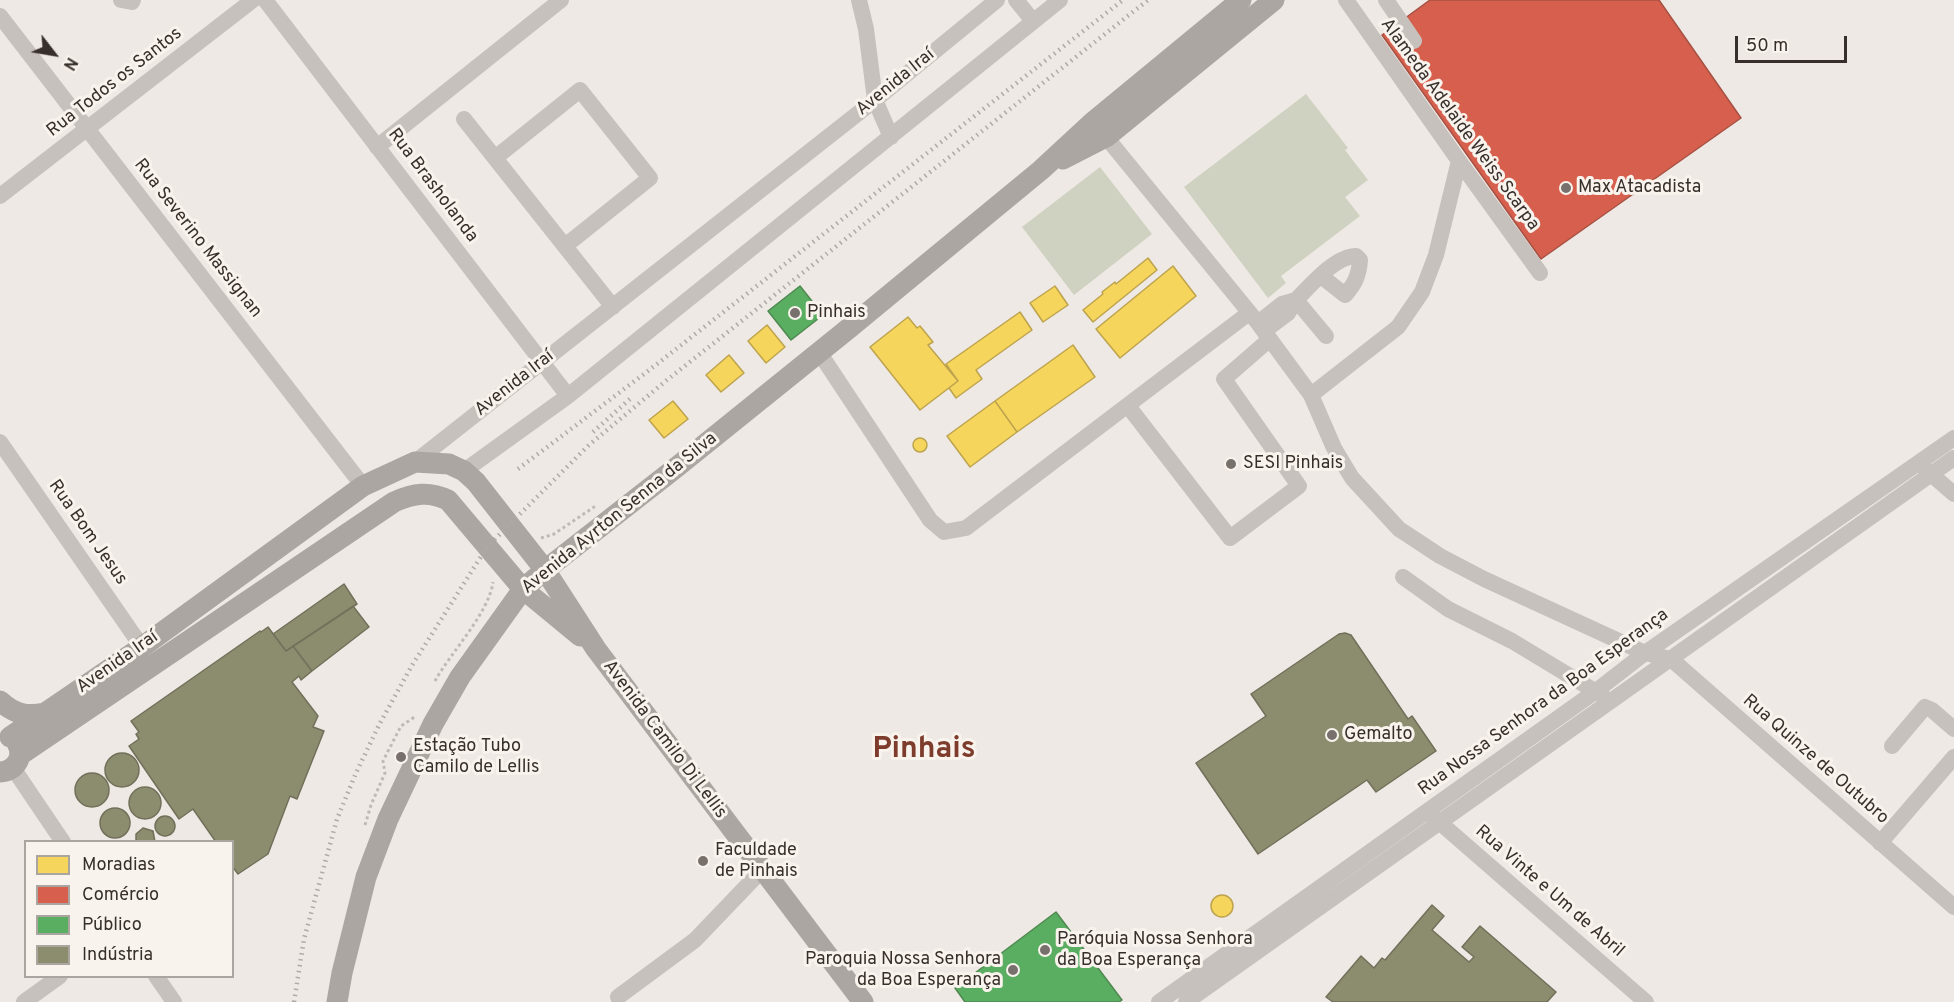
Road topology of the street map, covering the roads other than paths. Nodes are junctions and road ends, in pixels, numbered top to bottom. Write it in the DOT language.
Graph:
graph roads {
  1 [pos="121,0"];
  2 [pos="134,0"];
  3 [pos="253,0"];
  4 [pos="265,0"];
  5 [pos="561,0"];
  6 [pos="860,0"];
  7 [pos="997,0"];
  8 [pos="1016,0"];
  9 [pos="1060,0"];
  10 [pos="1241,0"];
  11 [pos="1274,0"];
  12 [pos="1346,0"];
  13 [pos="1393,3"];
  14 [pos="0,16"];
  15 [pos="1033,21"];
  16 [pos="1414,41"];
  17 [pos="875,100"];
  18 [pos="464,119"];
  19 [pos="88,129"];
  20 [pos="891,137"];
  21 [pos="1106,137"];
  22 [pos="377,147"];
  23 [pos="495,158"];
  24 [pos="1459,161"];
  25 [pos="1041,170"];
  26 [pos="0,196"];
  27 [pos="566,246"];
  28 [pos="1540,273"];
  29 [pos="1321,276"];
  30 [pos="1296,300"];
  31 [pos="613,307"];
  32 [pos="1260,326"];
  33 [pos="1326,336"];
  34 [pos="819,352"];
  35 [pos="542,363"];
  36 [pos="1311,394"];
  37 [pos="568,396"];
  38 [pos="1128,406"];
  39 [pos="1954,438"];
  40 [pos="0,442"];
  41 [pos="1954,458"];
  42 [pos="415,462"];
  43 [pos="1924,469"];
  44 [pos="464,471"];
  45 [pos="363,486"];
  46 [pos="1954,494"];
  47 [pos="448,500"];
  48 [pos="545,570"];
  49 [pos="1403,577"];
  50 [pos="524,589"];
  51 [pos="142,647"];
  52 [pos="596,649"];
  53 [pos="1645,653"];
  54 [pos="1671,659"];
  55 [pos="1603,696"];
  56 [pos="0,701"];
  57 [pos="46,712"];
  58 [pos="1954,729"];
  59 [pos="1892,746"];
  60 [pos="5,753"];
  61 [pos="1954,757"];
  62 [pos="1433,816"];
  63 [pos="62,840"];
  64 [pos="1880,843"];
  65 [pos="763,869"];
  66 [pos="1954,907"];
  67 [pos="57,978"];
  68 [pos="157,978"];
  69 [pos="618,997"];
  70 [pos="24,1002"];
  71 [pos="174,1002"];
  72 [pos="337,1002"];
  73 [pos="863,1002"];
  74 [pos="1159,1002"];
  75 [pos="1186,1002"];
  76 [pos="1646,1002"];
  1 -- 2 [label="street"];
  3 -- 19 [label="street, Rua Todos os Santos"];
  4 -- 22 [label="street, Rua Brasholanda"];
  5 -- 22 [label="street"];
  6 -- 17 [label="street"];
  7 -- 17 [label="street, Avenida Iraí"];
  8 -- 15 [label="street"];
  9 -- 15 [label="street"];
  10 -- 25 [label="main road, Avenida Ayrton Senna da Silva"];
  11 -- 21 [label="main road, Avenida Ayrton Senna da Silva"];
  12 -- 24 [label="street, Alameda Adelaide Weiss Scarpa"];
  13 -- 16 [label="street"];
  14 -- 19 [label="street, Rua Severino Massignan"];
  15 -- 20 [label="street"];
  17 -- 20 [label="street"];
  17 -- 31 [label="street, Avenida Iraí"];
  18 -- 23 [label="street"];
  19 -- 26 [label="street, Rua Todos os Santos"];
  19 -- 45 [label="street, Rua Severino Massignan"];
  20 -- 37 [label="street"];
  21 -- 25 [label="main road, Avenida Ayrton Senna da Silva"];
  21 -- 32 [label="street, Rua Quinze de Outubro"];
  22 -- 35 [label="street, Rua Brasholanda"];
  23 -- 27 [label="street"];
  23 -- 27 [label="street"];
  24 -- 28 [label="street, Alameda Adelaide Weiss Scarpa"];
  24 -- 36 [label="street"];
  25 -- 34 [label="main road, Avenida Ayrton Senna da Silva"];
  27 -- 31 [label="street"];
  29 -- 30 [label="street"];
  30 -- 32 [label="street"];
  30 -- 33 [label="street"];
  31 -- 35 [label="street, Avenida Iraí"];
  32 -- 36 [label="street, Rua Quinze de Outubro"];
  32 -- 38 [label="street"];
  32 -- 38 [label="street"];
  34 -- 38 [label="street"];
  34 -- 48 [label="main road, Avenida Ayrton Senna da Silva"];
  35 -- 37 [label="street, Rua Brasholanda"];
  35 -- 42 [label="street, Avenida Iraí"];
  36 -- 53 [label="street, Rua Quinze de Outubro"];
  37 -- 44 [label="street"];
  39 -- 43 [label="street, Rua Nossa Senhora da Boa Esperança"];
  40 -- 51 [label="street, Rua Bom Jesus"];
  41 -- 43 [label="street, Rua Nossa Senhora da Boa Esperança"];
  42 -- 44 [label="main road"];
  42 -- 45 [label="main road, Avenida Iraí"];
  43 -- 46 [label="street"];
  43 -- 53 [label="street, Rua Nossa Senhora da Boa Esperança"];
  43 -- 54 [label="street, Rua Nossa Senhora da Boa Esperança"];
  44 -- 48 [label="main road, Avenida Camilo Di Lellis"];
  45 -- 51 [label="main road, Avenida Iraí"];
  47 -- 50 [label="main road, Avenida Camilo Di Lellis"];
  47 -- 60 [label="main road, Avenida Iraí"];
  48 -- 50 [label="main road, Avenida Ayrton Senna da Silva"];
  48 -- 52 [label="main road, Avenida Camilo Di Lellis"];
  49 -- 55 [label="street"];
  50 -- 52 [label="main road, Avenida Camilo Di Lellis"];
  50 -- 72 [label="main road, Avenida Ayrton Senna da Silva"];
  51 -- 57 [label="main road, Avenida Iraí"];
  52 -- 65 [label="main road, Avenida Camilo Di Lellis"];
  53 -- 54 [label="street, Rua Quinze de Outubro"];
  53 -- 55 [label="street, Rua Nossa Senhora da Boa Esperança"];
  54 -- 55 [label="street, Rua Nossa Senhora da Boa Esperança"];
  54 -- 64 [label="street, Rua Quinze de Outubro"];
  55 -- 62 [label="street, Rua Nossa Senhora da Boa Esperança"];
  56 -- 57 [label="main road"];
  57 -- 60 [label="main road, Avenida Iraí"];
  58 -- 59 [label="street"];
  60 -- 63 [label="street"];
  61 -- 64 [label="street"];
  62 -- 74 [label="street, Rua Nossa Senhora da Boa Esperança"];
  62 -- 75 [label="street, Rua Nossa Senhora da Boa Esperança"];
  62 -- 76 [label="street, Rua Vinte e Um de Abril"];
  64 -- 66 [label="street, Rua Quinze de Outubro"];
  65 -- 69 [label="street"];
  65 -- 73 [label="main road, Avenida Camilo Di Lellis"];
  67 -- 70 [label="street"];
  68 -- 71 [label="street"];
}
